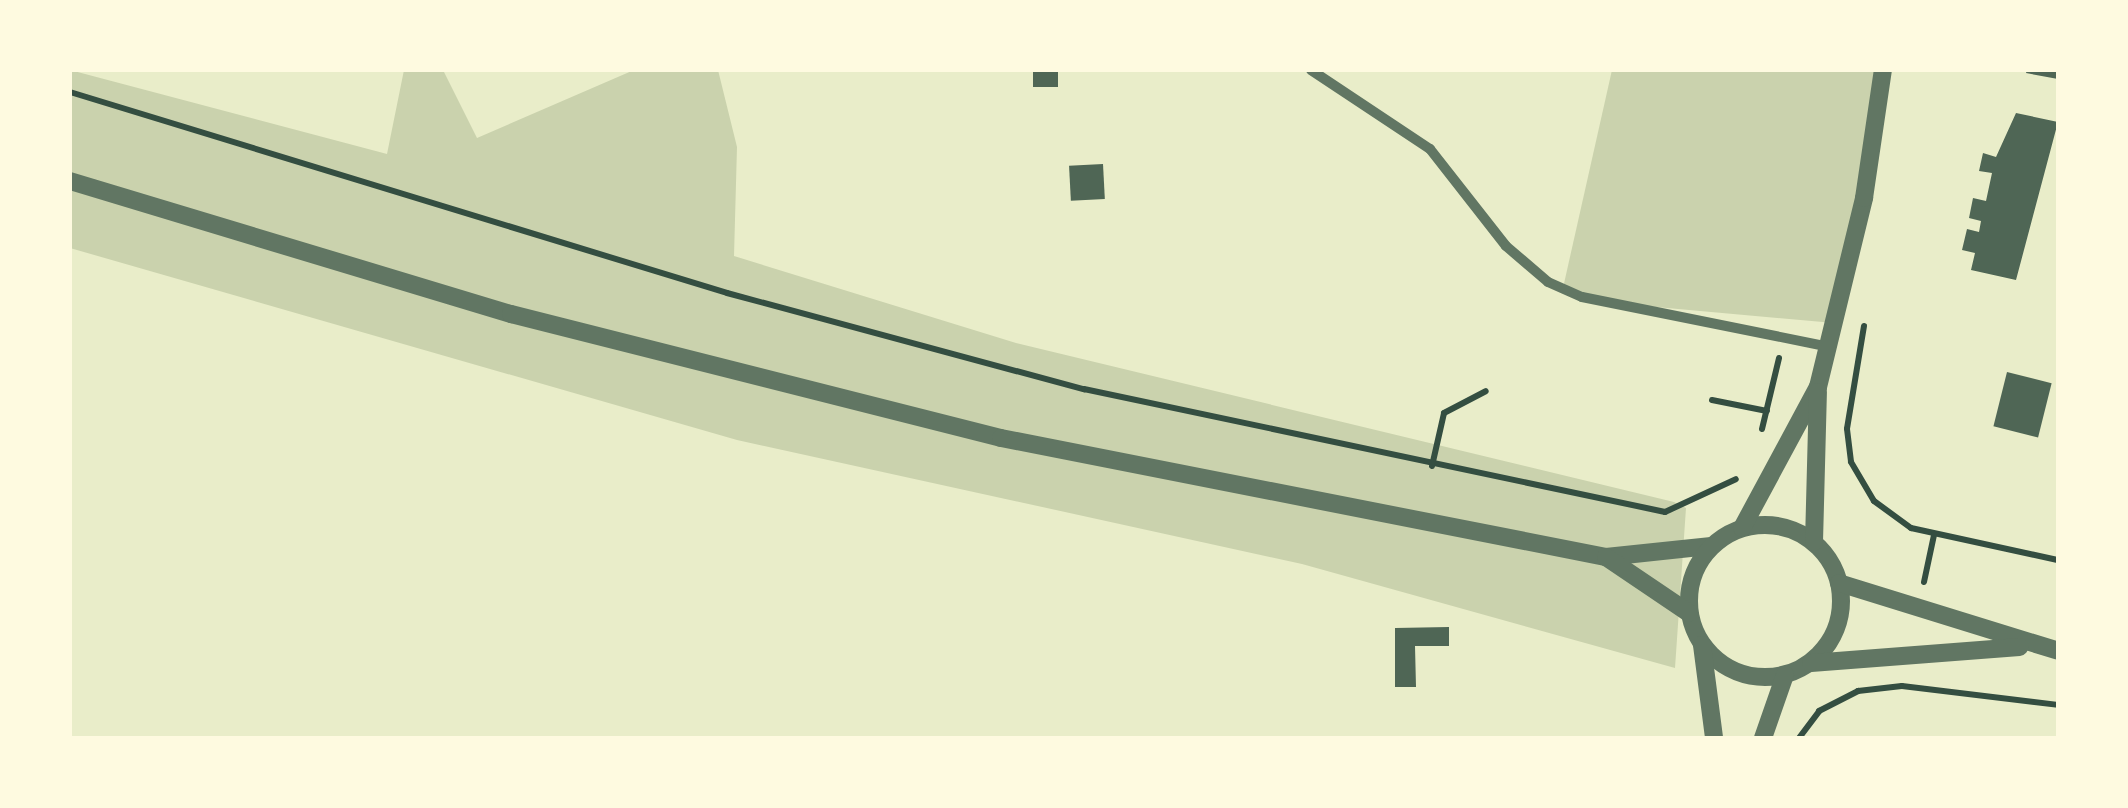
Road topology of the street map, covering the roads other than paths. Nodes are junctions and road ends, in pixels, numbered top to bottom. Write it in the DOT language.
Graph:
graph roads {
  1 [pos="1311,70"];
  2 [pos="1883,70"];
  3 [pos="70,180"];
  4 [pos="1829,347"];
  5 [pos="1818,387"];
  6 [pos="1742,528"];
  7 [pos="1814,542"];
  8 [pos="1711,546"];
  9 [pos="1606,557"];
  10 [pos="1839,582"];
  11 [pos="1690,613"];
  12 [pos="1702,644"];
  13 [pos="2034,646"];
  14 [pos="2058,651"];
  15 [pos="1810,662"];
  16 [pos="1784,675"];
  17 [pos="1714,738"];
  18 [pos="1762,738"];
  1 -- 4 [label="street"];
  2 -- 4 [label="street"];
  3 -- 9 [label="street"];
  4 -- 5 [label="street"];
  5 -- 6 [label="street"];
  5 -- 7 [label="street"];
  6 -- 7 [label="street"];
  6 -- 8 [label="street"];
  7 -- 10 [label="street"];
  8 -- 9 [label="street"];
  8 -- 11 [label="street"];
  9 -- 11 [label="street"];
  10 -- 13 [label="street"];
  10 -- 15 [label="street"];
  11 -- 12 [label="street"];
  12 -- 16 [label="street"];
  12 -- 17 [label="street"];
  13 -- 14 [label="street"];
  13 -- 15 [label="street"];
  15 -- 16 [label="street"];
  16 -- 18 [label="street"];
}
